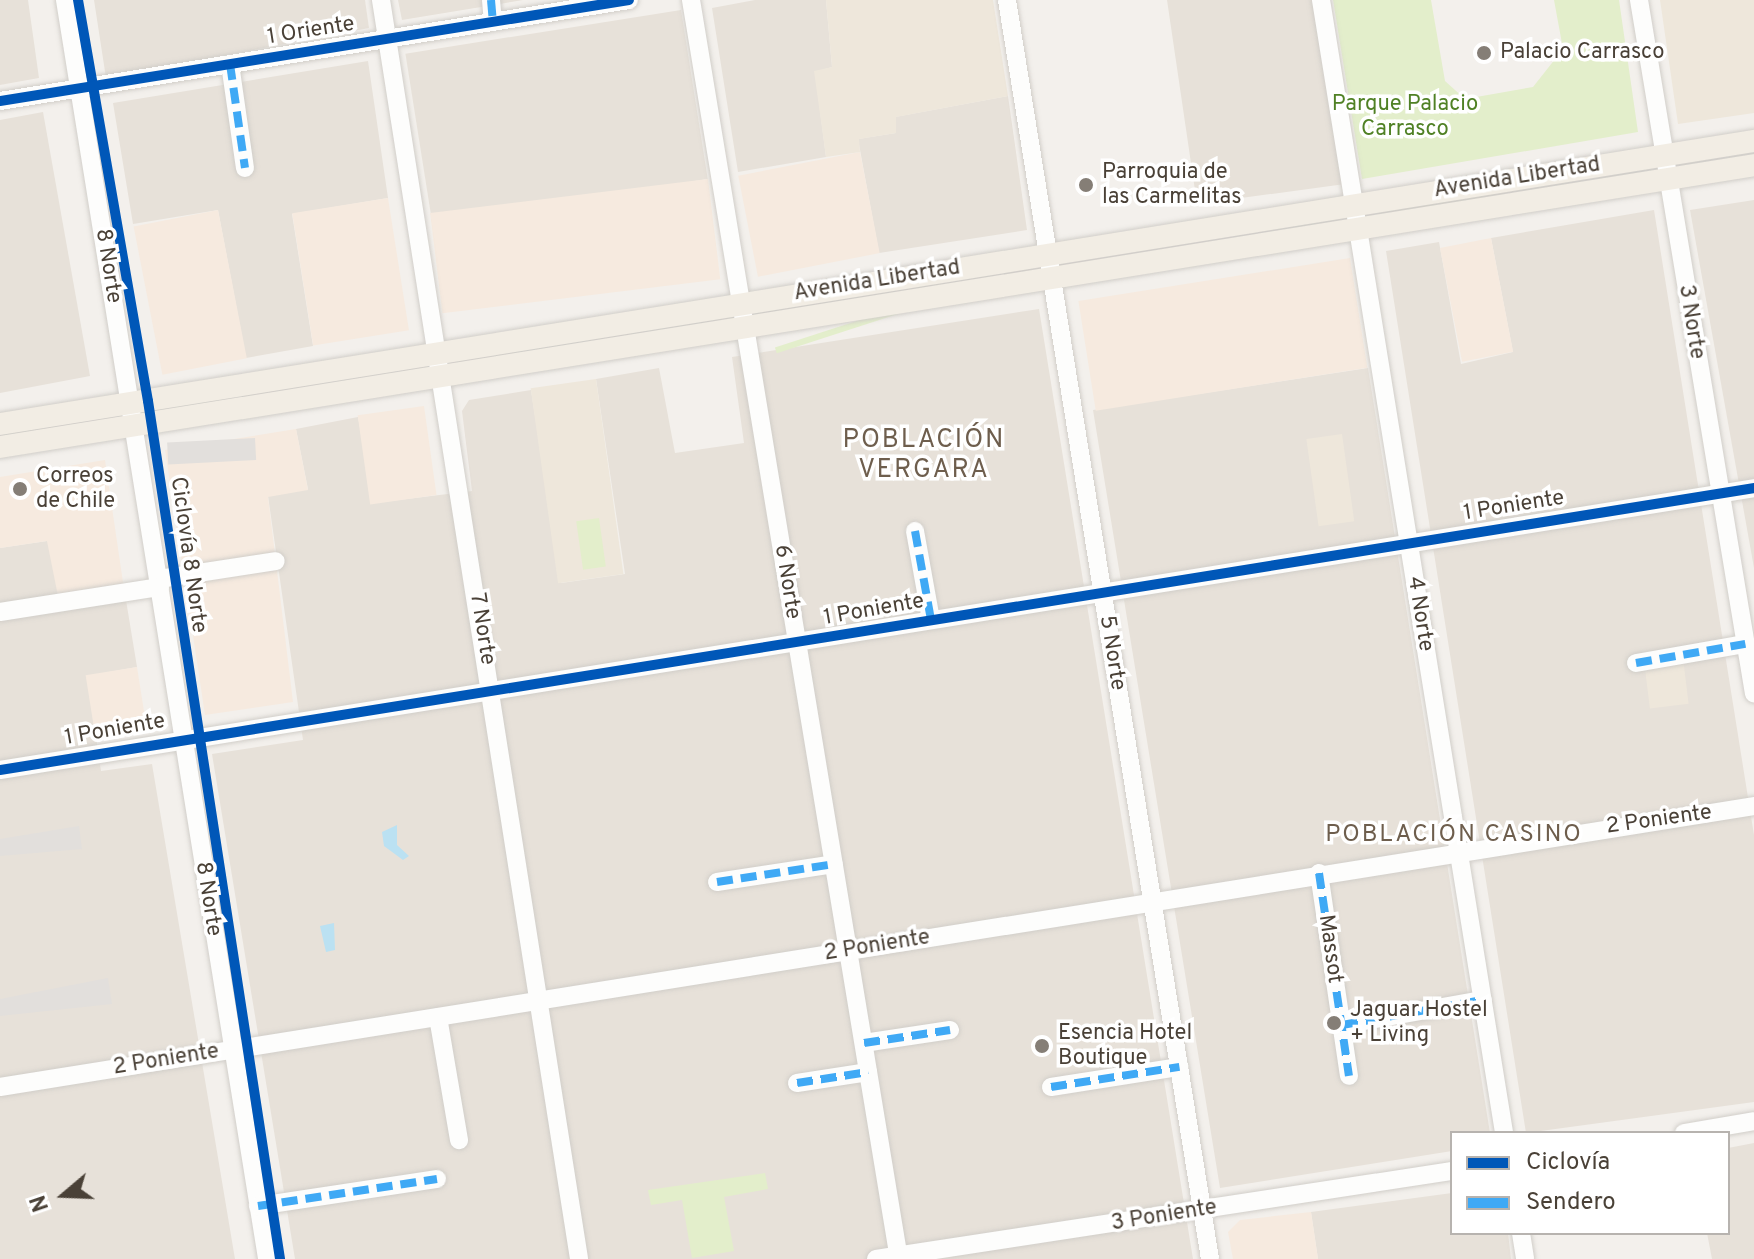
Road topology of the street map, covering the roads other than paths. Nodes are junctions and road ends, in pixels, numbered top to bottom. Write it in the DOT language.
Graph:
graph roads {
  1 [pos="65,0"];
  2 [pos="381,0"];
  3 [pos="491,0"];
  4 [pos="629,0"];
  5 [pos="691,0"];
  6 [pos="1007,0"];
  7 [pos="1321,0"];
  8 [pos="1639,0"];
  9 [pos="568,5"];
  10 [pos="493,22"];
  11 [pos="387,39"];
  12 [pos="230,64"];
  13 [pos="79,88"];
  14 [pos="0,101"];
  15 [pos="1754,141"];
  16 [pos="1664,155"];
  17 [pos="1754,165"];
  18 [pos="245,168"];
  19 [pos="1668,179"];
  20 [pos="1353,204"];
  21 [pos="1357,229"];
  22 [pos="1048,254"];
  23 [pos="1052,279"];
  24 [pos="742,304"];
  25 [pos="745,327"];
  26 [pos="442,364"];
  27 [pos="130,404"];
  28 [pos="0,424"];
  29 [pos="134,426"];
  30 [pos="0,447"];
  31 [pos="1754,488"];
  32 [pos="1720,494"];
  33 [pos="915,531"];
  34 [pos="1408,543"];
  35 [pos="276,561"];
  36 [pos="159,583"];
  37 [pos="1102,593"];
  38 [pos="0,612"];
  39 [pos="931,620"];
  40 [pos="798,643"];
  41 [pos="1745,644"];
  42 [pos="1636,663"];
  43 [pos="492,692"];
  44 [pos="1754,694"];
  45 [pos="181,739"];
  46 [pos="0,770"];
  47 [pos="1754,806"];
  48 [pos="1458,850"];
  49 [pos="834,864"];
  50 [pos="1319,873"];
  51 [pos="717,882"];
  52 [pos="1152,901"];
  53 [pos="848,950"];
  54 [pos="1483,1000"];
  55 [pos="540,1001"];
  56 [pos="438,1017"];
  57 [pos="1342,1025"];
  58 [pos="950,1030"];
  59 [pos="864,1043"];
  60 [pos="233,1049"];
  61 [pos="1179,1067"];
  62 [pos="868,1072"];
  63 [pos="1349,1076"];
  64 [pos="797,1083"];
  65 [pos="0,1087"];
  66 [pos="1051,1087"];
  67 [pos="1754,1121"];
  68 [pos="1504,1131"];
  69 [pos="1696,1131"];
  70 [pos="459,1140"];
  71 [pos="1450,1171"];
  72 [pos="437,1179"];
  73 [pos="258,1206"];
  74 [pos="1202,1210"];
  75 [pos="1521,1235"];
  76 [pos="899,1257"];
  77 [pos="267,1259"];
  78 [pos="579,1259"];
  79 [pos="876,1259"];
  80 [pos="1210,1259"];
  81 [pos="1525,1259"];
  1 -- 13 [label="street, 8 Norte"];
  2 -- 11 [label="street, 7 Norte"];
  3 -- 10 [label="street"];
  4 -- 9 [label="street, 1 Oriente"];
  5 -- 24 [label="street, 6 Norte"];
  6 -- 22 [label="street, 5 Norte"];
  7 -- 20 [label="street, 4 Norte"];
  8 -- 16 [label="street, 3 Norte"];
  9 -- 10 [label="street, 1 Oriente"];
  10 -- 11 [label="street, 1 Oriente"];
  11 -- 12 [label="street, 1 Oriente"];
  11 -- 26 [label="street, 7 Norte"];
  12 -- 13 [label="street, 1 Oriente"];
  12 -- 18 [label="street"];
  13 -- 14 [label="street, 1 Oriente"];
  13 -- 27 [label="street, 8 Norte"];
  15 -- 16 [label="main road, Avenida Libertad"];
  16 -- 19 [label="street, 3 Norte"];
  16 -- 20 [label="main road, Avenida Libertad"];
  17 -- 19 [label="main road, Avenida Libertad"];
  19 -- 21 [label="main road, Avenida Libertad"];
  19 -- 32 [label="street, 3 Norte"];
  20 -- 21 [label="street, 4 Norte"];
  20 -- 22 [label="main road, Avenida Libertad"];
  21 -- 23 [label="main road, Avenida Libertad"];
  21 -- 34 [label="street, 4 Norte"];
  22 -- 23 [label="street, 5 Norte"];
  22 -- 24 [label="main road, Avenida Libertad"];
  23 -- 25 [label="main road, Avenida Libertad"];
  23 -- 37 [label="street, 5 Norte"];
  24 -- 25 [label="street, 6 Norte"];
  24 -- 26 [label="main road, Avenida Libertad"];
  25 -- 26 [label="main road, Avenida Libertad"];
  25 -- 40 [label="street, 6 Norte"];
  26 -- 27 [label="main road, Avenida Libertad"];
  26 -- 29 [label="main road, Avenida Libertad"];
  26 -- 43 [label="street, 7 Norte"];
  27 -- 28 [label="main road, Avenida Libertad"];
  27 -- 29 [label="street, 8 Norte"];
  29 -- 30 [label="main road, Avenida Libertad"];
  29 -- 36 [label="street, 8 Norte"];
  31 -- 32 [label="street, 1 Poniente"];
  32 -- 34 [label="street, 1 Poniente"];
  32 -- 41 [label="street, 3 Norte"];
  33 -- 39 [label="street"];
  34 -- 37 [label="street, 1 Poniente"];
  34 -- 48 [label="street, 4 Norte"];
  35 -- 36 [label="street"];
  36 -- 38 [label="street"];
  36 -- 45 [label="street, 8 Norte"];
  37 -- 39 [label="street, 1 Poniente"];
  37 -- 52 [label="street, 5 Norte"];
  39 -- 40 [label="street, 1 Poniente"];
  40 -- 43 [label="street, 1 Poniente"];
  40 -- 49 [label="street, 6 Norte"];
  41 -- 42 [label="street"];
  41 -- 44 [label="street, 3 Norte"];
  43 -- 45 [label="street, 1 Poniente"];
  43 -- 55 [label="street, 7 Norte"];
  45 -- 46 [label="street, 1 Poniente"];
  45 -- 60 [label="street, 8 Norte"];
  47 -- 48 [label="street, 2 Poniente"];
  48 -- 50 [label="street, 2 Poniente"];
  48 -- 54 [label="street, 4 Norte"];
  49 -- 51 [label="street"];
  49 -- 53 [label="street, 6 Norte"];
  50 -- 52 [label="street, 2 Poniente"];
  50 -- 57 [label="street, Massot"];
  52 -- 53 [label="street, 2 Poniente"];
  52 -- 61 [label="street, 5 Norte"];
  53 -- 55 [label="street, 2 Poniente"];
  53 -- 59 [label="street, 6 Norte"];
  54 -- 57 [label="street"];
  54 -- 68 [label="street, 4 Norte"];
  55 -- 56 [label="street, 2 Poniente"];
  55 -- 78 [label="street, 7 Norte"];
  56 -- 60 [label="street, 2 Poniente"];
  56 -- 70 [label="street"];
  57 -- 63 [label="street, Massot"];
  58 -- 59 [label="street"];
  59 -- 62 [label="street, 6 Norte"];
  60 -- 65 [label="street, 2 Poniente"];
  60 -- 73 [label="street, 8 Norte"];
  61 -- 66 [label="street"];
  61 -- 74 [label="street, 5 Norte"];
  62 -- 64 [label="street"];
  62 -- 76 [label="street, 6 Norte"];
  67 -- 69 [label="street"];
  71 -- 74 [label="street, 3 Poniente"];
  72 -- 73 [label="street"];
  73 -- 77 [label="street, 8 Norte"];
  74 -- 76 [label="street, 3 Poniente"];
  74 -- 80 [label="street, 5 Norte"];
  75 -- 81 [label="street"];
  76 -- 79 [label="street, 3 Poniente"];
}
